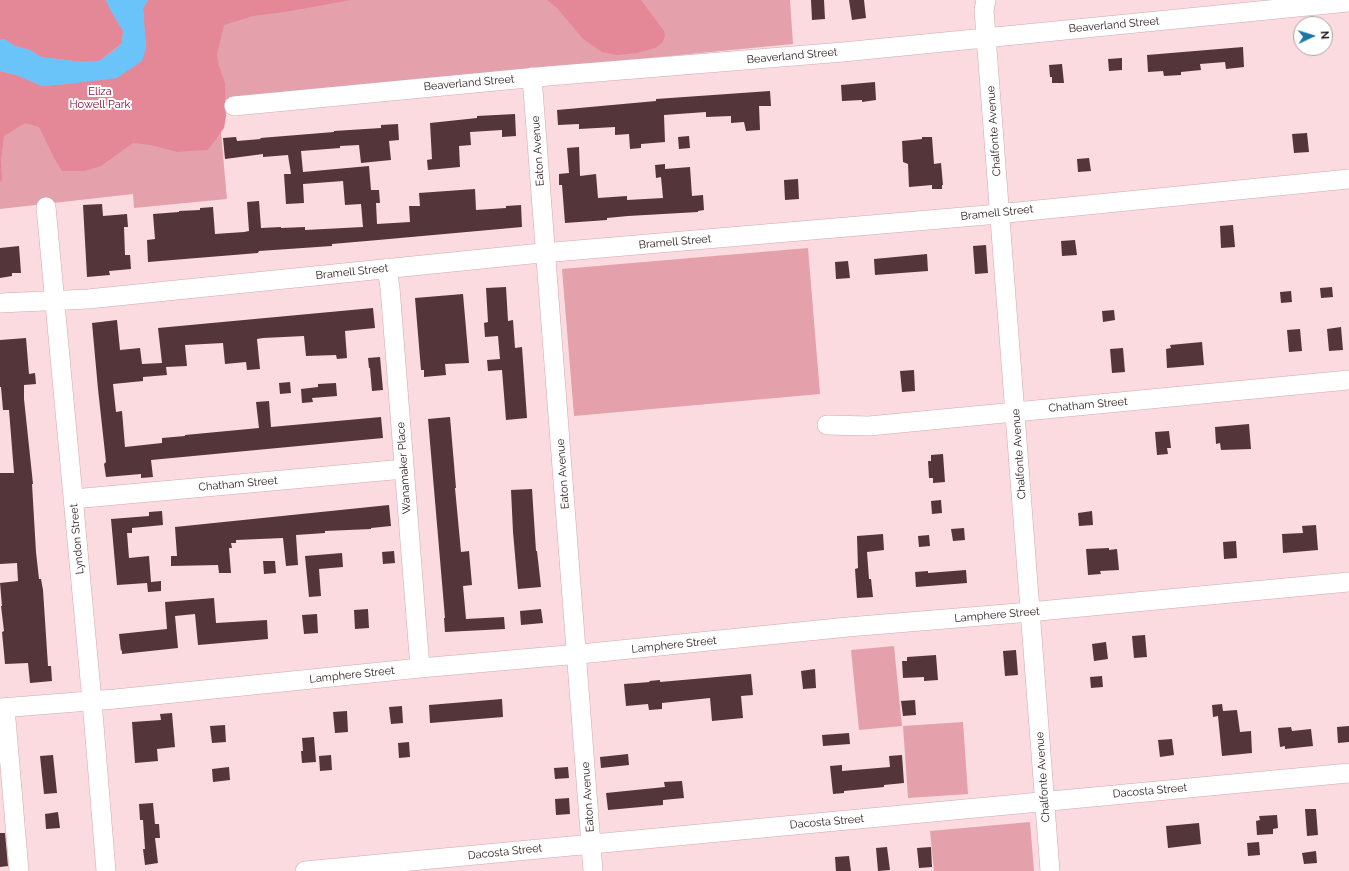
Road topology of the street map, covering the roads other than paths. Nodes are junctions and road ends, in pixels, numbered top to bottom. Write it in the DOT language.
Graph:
graph roads {
  1 [pos="986,0"];
  2 [pos="1349,2"];
  3 [pos="987,37"];
  4 [pos="532,77"];
  5 [pos="234,106"];
  6 [pos="1349,179"];
  7 [pos="46,207"];
  8 [pos="1000,213"];
  9 [pos="545,253"];
  10 [pos="387,268"];
  11 [pos="55,300"];
  12 [pos="0,304"];
  13 [pos="1349,380"];
  14 [pos="1015,412"];
  15 [pos="827,425"];
  16 [pos="404,469"];
  17 [pos="73,499"];
  18 [pos="1349,582"];
  19 [pos="1030,612"];
  20 [pos="577,654"];
  21 [pos="420,668"];
  22 [pos="92,701"];
  23 [pos="3,708"];
  24 [pos="1349,773"];
  25 [pos="1044,801"];
  26 [pos="591,844"];
  27 [pos="19,871"];
  28 [pos="106,871"];
  29 [pos="305,871"];
  30 [pos="593,871"];
  31 [pos="1050,871"];
  1 -- 3 [label="street, Chalfonte Avenue"];
  2 -- 3 [label="street, Beaverland Street"];
  3 -- 4 [label="street, Beaverland Street"];
  3 -- 8 [label="street, Chalfonte Avenue"];
  4 -- 5 [label="street, Beaverland Street"];
  4 -- 9 [label="street, Eaton Avenue"];
  6 -- 8 [label="street, Bramell Street"];
  7 -- 11 [label="street, Lyndon Street"];
  8 -- 9 [label="street, Bramell Street"];
  8 -- 14 [label="street, Chalfonte Avenue"];
  9 -- 10 [label="street, Bramell Street"];
  9 -- 20 [label="street, Eaton Avenue"];
  10 -- 11 [label="street, Bramell Street"];
  10 -- 16 [label="street, Wanamaker Place"];
  11 -- 12 [label="street, Bramell Street"];
  11 -- 17 [label="street, Lyndon Street"];
  13 -- 14 [label="street, Chatham Street"];
  14 -- 15 [label="street, Chatham Street"];
  14 -- 19 [label="street, Chalfonte Avenue"];
  16 -- 17 [label="street, Chatham Street"];
  16 -- 21 [label="street, Wanamaker Place"];
  17 -- 22 [label="street, Lyndon Street"];
  18 -- 19 [label="street, Lamphere Street"];
  19 -- 20 [label="street, Lamphere Street"];
  19 -- 25 [label="street, Chalfonte Avenue"];
  20 -- 21 [label="street, Lamphere Street"];
  20 -- 26 [label="street, Eaton Avenue"];
  21 -- 22 [label="street, Lamphere Street"];
  22 -- 23 [label="street, Lamphere Street"];
  22 -- 28 [label="street, Lyndon Street"];
  23 -- 27 [label="street"];
  24 -- 25 [label="street, Dacosta Street"];
  25 -- 26 [label="street, Dacosta Street"];
  25 -- 31 [label="street, Chalfonte Avenue"];
  26 -- 29 [label="street, Dacosta Street"];
  26 -- 30 [label="street, Eaton Avenue"];
}
